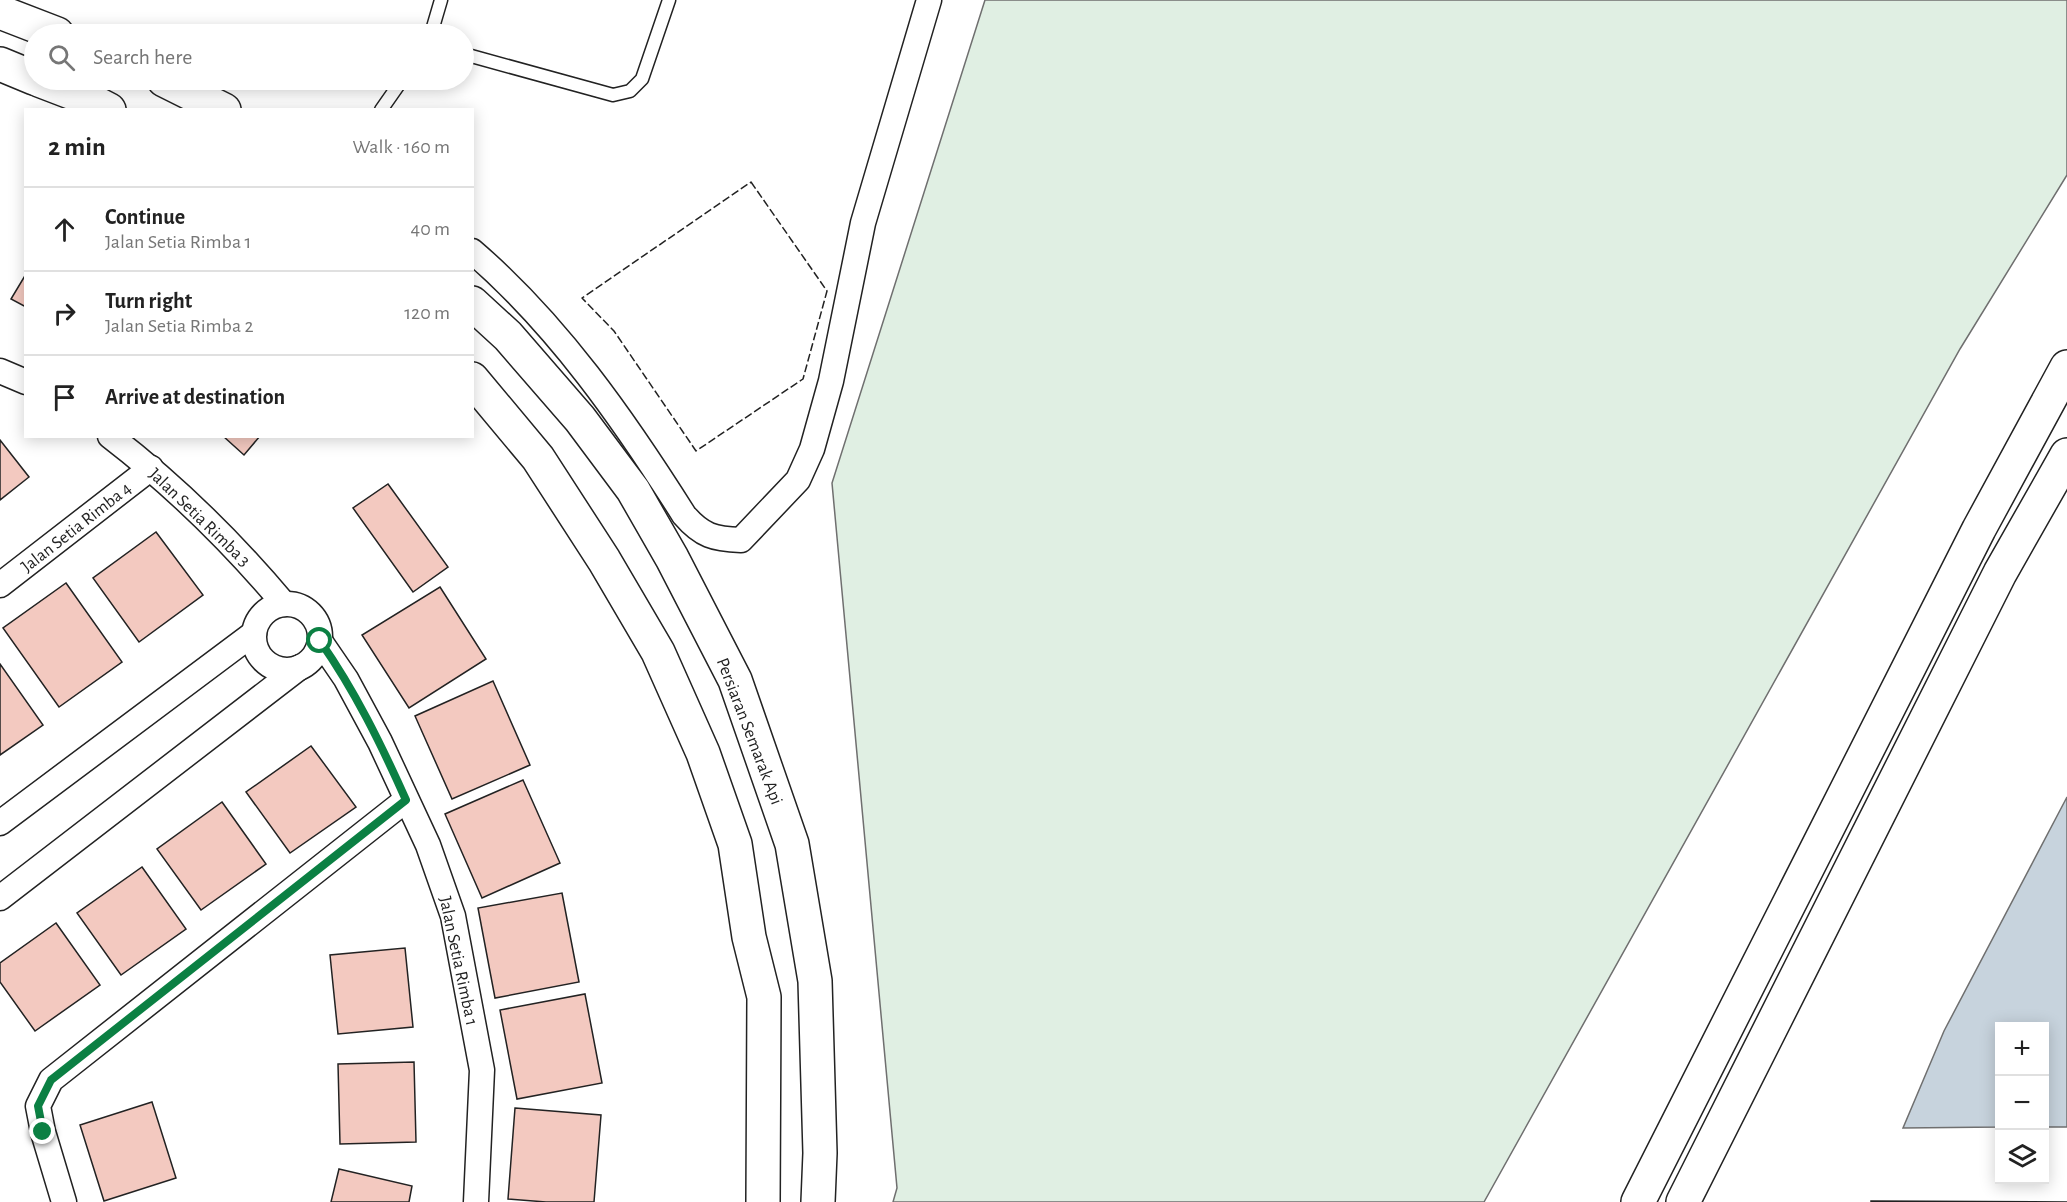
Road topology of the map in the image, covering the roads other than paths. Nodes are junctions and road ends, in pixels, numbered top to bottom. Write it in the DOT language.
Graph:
graph roads {
  1 [pos="441,0"];
  2 [pos="669,0"];
  3 [pos="929,0"];
  4 [pos="0,12"];
  5 [pos="31,24"];
  6 [pos="434,24"];
  7 [pos="474,57"];
  8 [pos="0,64"];
  9 [pos="24,74"];
  10 [pos="65,90"];
  11 [pos="184,90"];
  12 [pos="395,90"];
  13 [pos="105,108"];
  14 [pos="220,108"];
  15 [pos="382,108"];
  16 [pos="474,253"];
  17 [pos="474,305"];
  18 [pos="2067,367"];
  19 [pos="0,371"];
  20 [pos="474,380"];
  21 [pos="24,381"];
  22 [pos="113,438"];
  23 [pos="2067,455"];
  24 [pos="151,468"];
  25 [pos="0,585"];
  26 [pos="284,604"];
  27 [pos="254,633"];
  28 [pos="320,641"];
  29 [pos="300,667"];
  30 [pos="406,800"];
  31 [pos="0,823"];
  32 [pos="0,898"];
  33 [pos="64,1202"];
  34 [pos="476,1202"];
  35 [pos="763,1202"];
  36 [pos="818,1202"];
  37 [pos="1638,1202"];
  38 [pos="1683,1202"];
  1 -- 6 [label="lane"];
  2 -- 7 [label="lane"];
  3 -- 16 [label="street"];
  4 -- 5 [label="main road"];
  8 -- 9 [label="main road"];
  10 -- 13 [label="main road"];
  11 -- 14 [label="main road"];
  12 -- 15 [label="lane"];
  17 -- 36 [label="main road, Persiaran Semarak Api"];
  18 -- 37 [label="main road"];
  19 -- 21 [label="street"];
  20 -- 35 [label="main road"];
  22 -- 24 [label="street, Jalan Setia Rimba 3"];
  23 -- 38 [label="main road"];
  24 -- 25 [label="street, Jalan Setia Rimba 4"];
  24 -- 26 [label="street, Jalan Setia Rimba 3"];
  26 -- 27 [label="street"];
  26 -- 28 [label="street"];
  27 -- 29 [label="street"];
  27 -- 31 [label="street"];
  28 -- 29 [label="street"];
  28 -- 30 [label="street, Jalan Setia Rimba 1"];
  29 -- 32 [label="street"];
  30 -- 33 [label="street"];
  30 -- 34 [label="street, Jalan Setia Rimba 1"];
}
